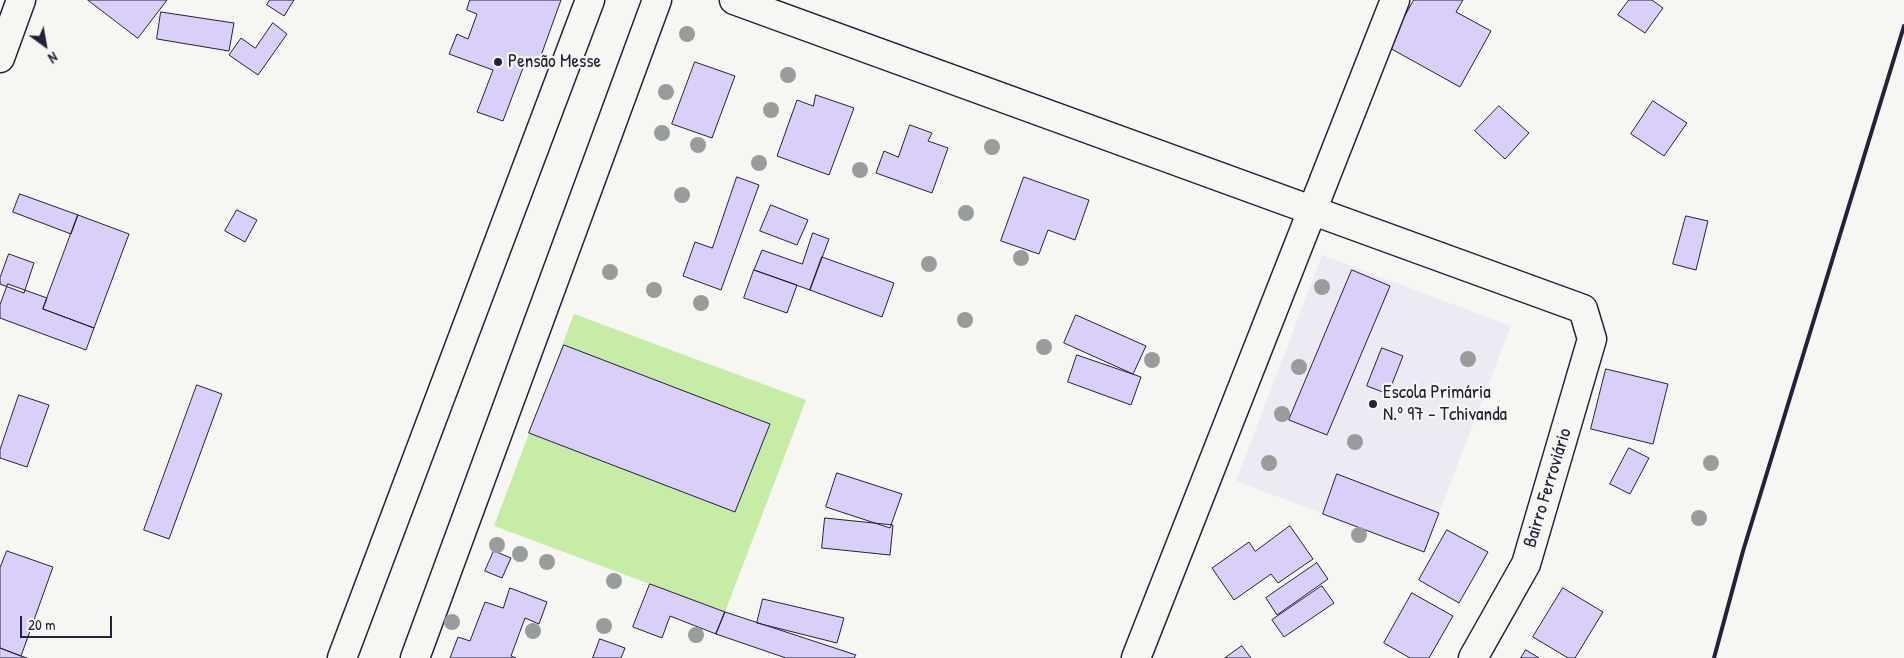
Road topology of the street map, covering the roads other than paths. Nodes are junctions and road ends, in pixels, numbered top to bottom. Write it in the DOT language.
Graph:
graph roads {
  1 [pos="21,0"];
  2 [pos="590,0"];
  3 [pos="657,0"];
  4 [pos="734,0"];
  5 [pos="1395,0"];
  6 [pos="0,58"];
  7 [pos="1312,210"];
  8 [pos="342,658"];
  9 [pos="415,658"];
  10 [pos="1136,658"];
  11 [pos="1473,658"];
  1 -- 6 [label="street"];
  2 -- 8 [label="street"];
  3 -- 9 [label="street"];
  4 -- 7 [label="street"];
  5 -- 7 [label="street"];
  7 -- 10 [label="street"];
  7 -- 11 [label="street, Bairro Ferroviário"];
}
